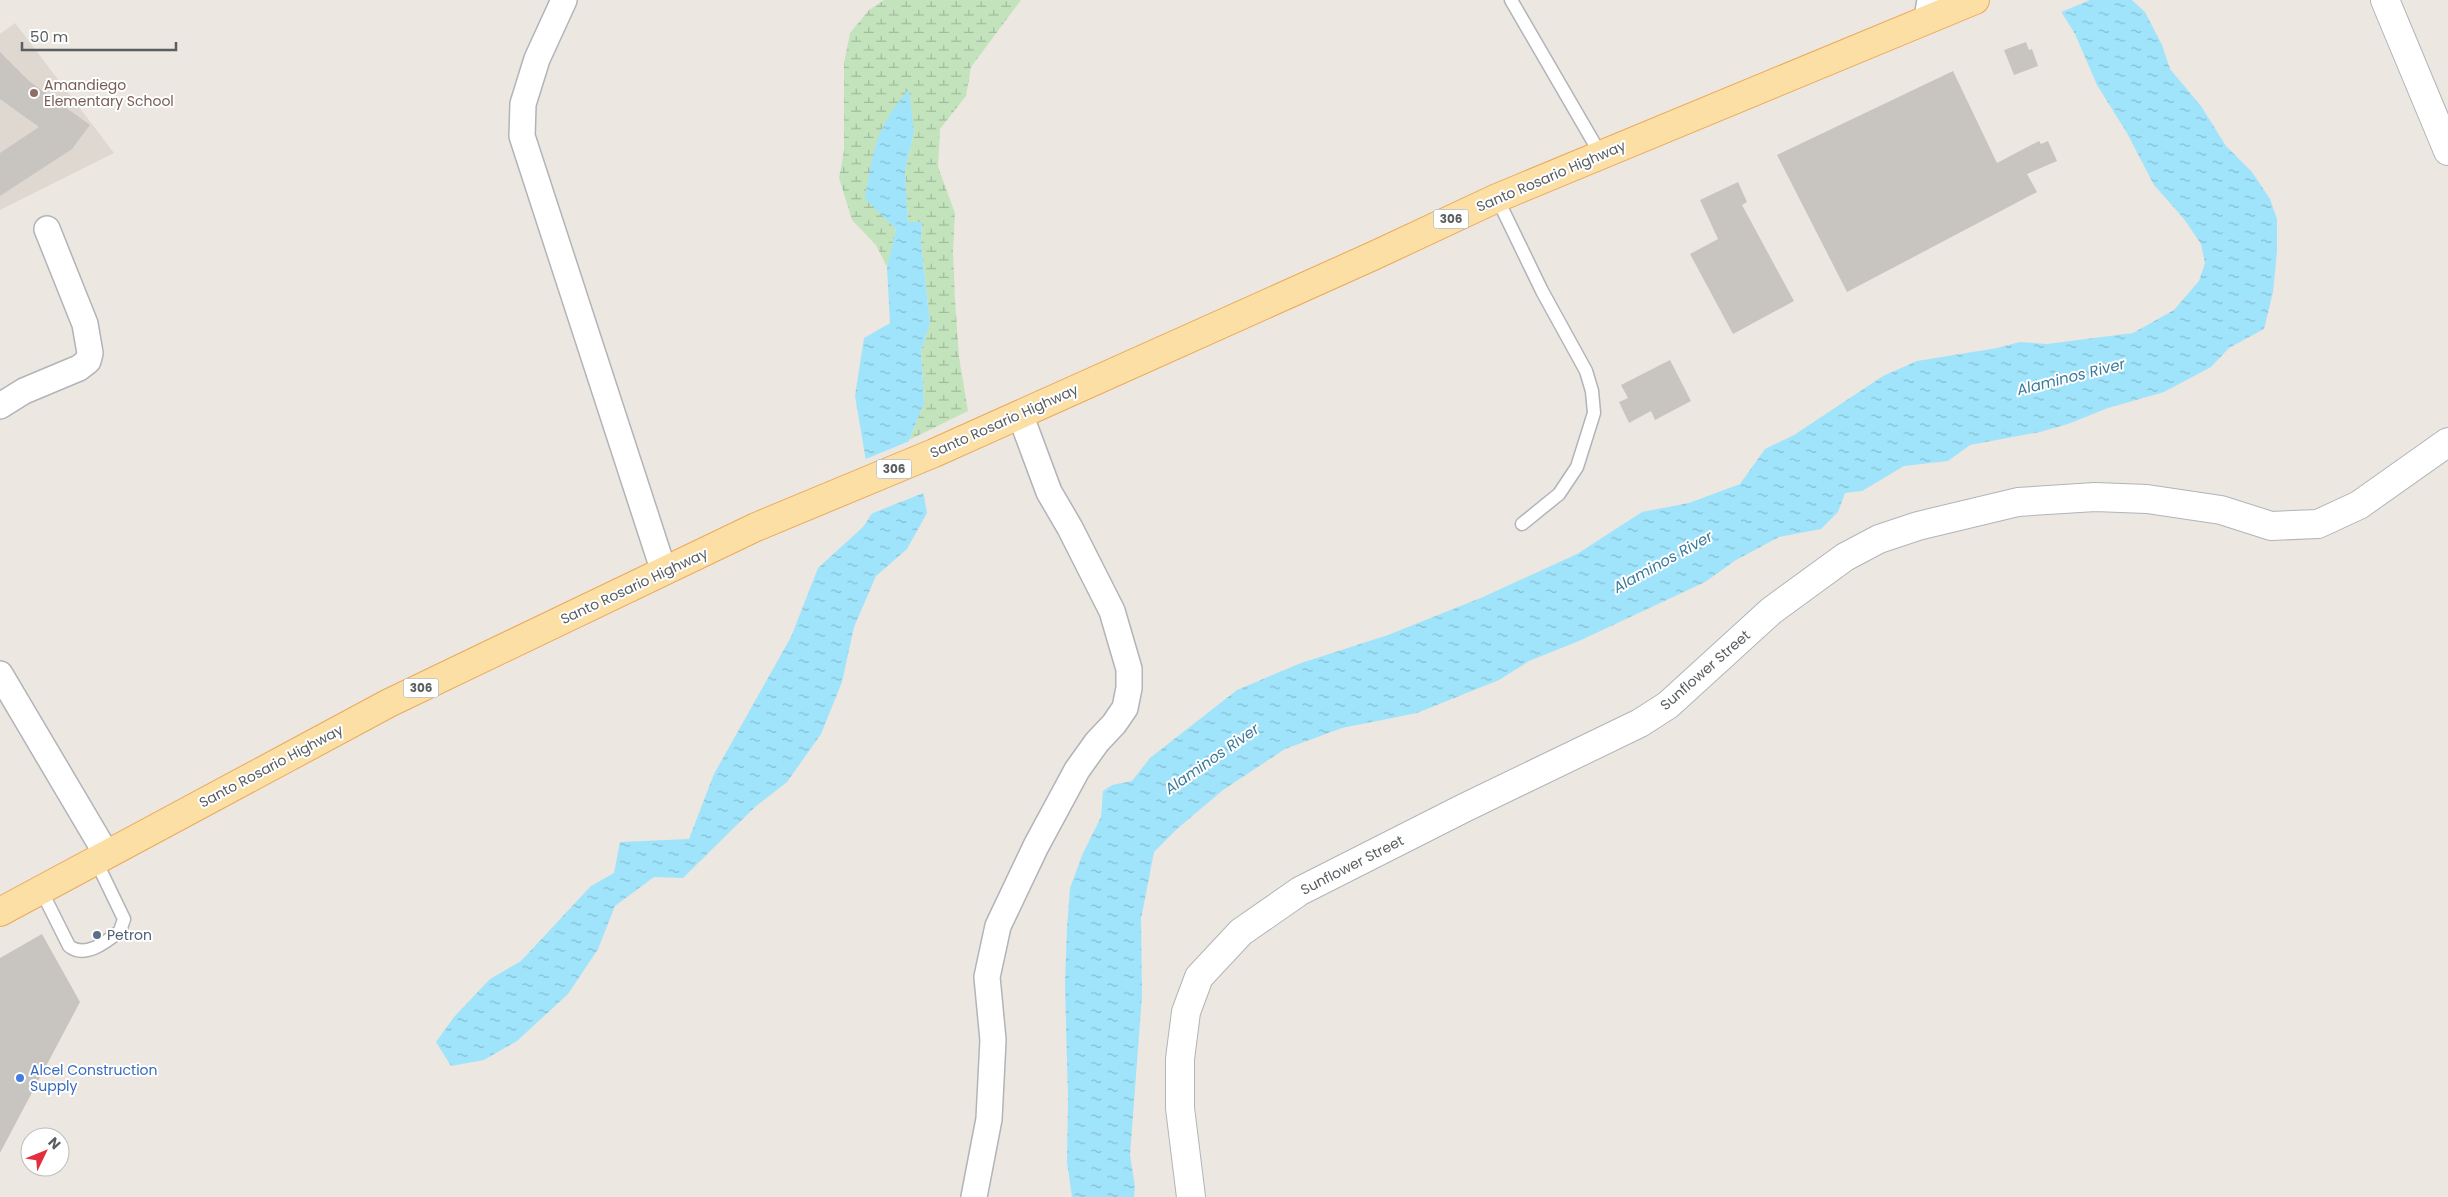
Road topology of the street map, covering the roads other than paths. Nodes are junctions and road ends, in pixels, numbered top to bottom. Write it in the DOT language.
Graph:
graph roads {
  1 [pos="564,0"];
  2 [pos="1511,0"];
  3 [pos="1975,0"];
  4 [pos="2385,0"];
  5 [pos="1928,9"];
  6 [pos="2448,150"];
  7 [pos="1601,154"];
  8 [pos="1497,198"];
  9 [pos="47,229"];
  10 [pos="0,406"];
  11 [pos="1020,414"];
  12 [pos="2448,442"];
  13 [pos="1522,524"];
  14 [pos="664,572"];
  15 [pos="0,674"];
  16 [pos="102,858"];
  17 [pos="41,890"];
  18 [pos="0,912"];
  19 [pos="974,1197"];
  20 [pos="1191,1197"];
  1 -- 14 [label="street"];
  2 -- 7 [label="lane"];
  3 -- 5 [label="main road, Santo Rosario Highway / 306"];
  4 -- 6 [label="street"];
  5 -- 7 [label="main road, Santo Rosario Highway / 306"];
  7 -- 8 [label="main road, Santo Rosario Highway / 306"];
  8 -- 11 [label="main road, Santo Rosario Highway / 306"];
  8 -- 13 [label="lane"];
  9 -- 10 [label="street"];
  11 -- 14 [label="main road, Santo Rosario Highway / 306"];
  11 -- 19 [label="street"];
  12 -- 20 [label="street, Sunflower Street"];
  14 -- 16 [label="main road, Santo Rosario Highway / 306"];
  15 -- 16 [label="street"];
  16 -- 17 [label="main road, Santo Rosario Highway / 306"];
  16 -- 17 [label="lane"];
  17 -- 18 [label="main road, Santo Rosario Highway / 306"];
}
